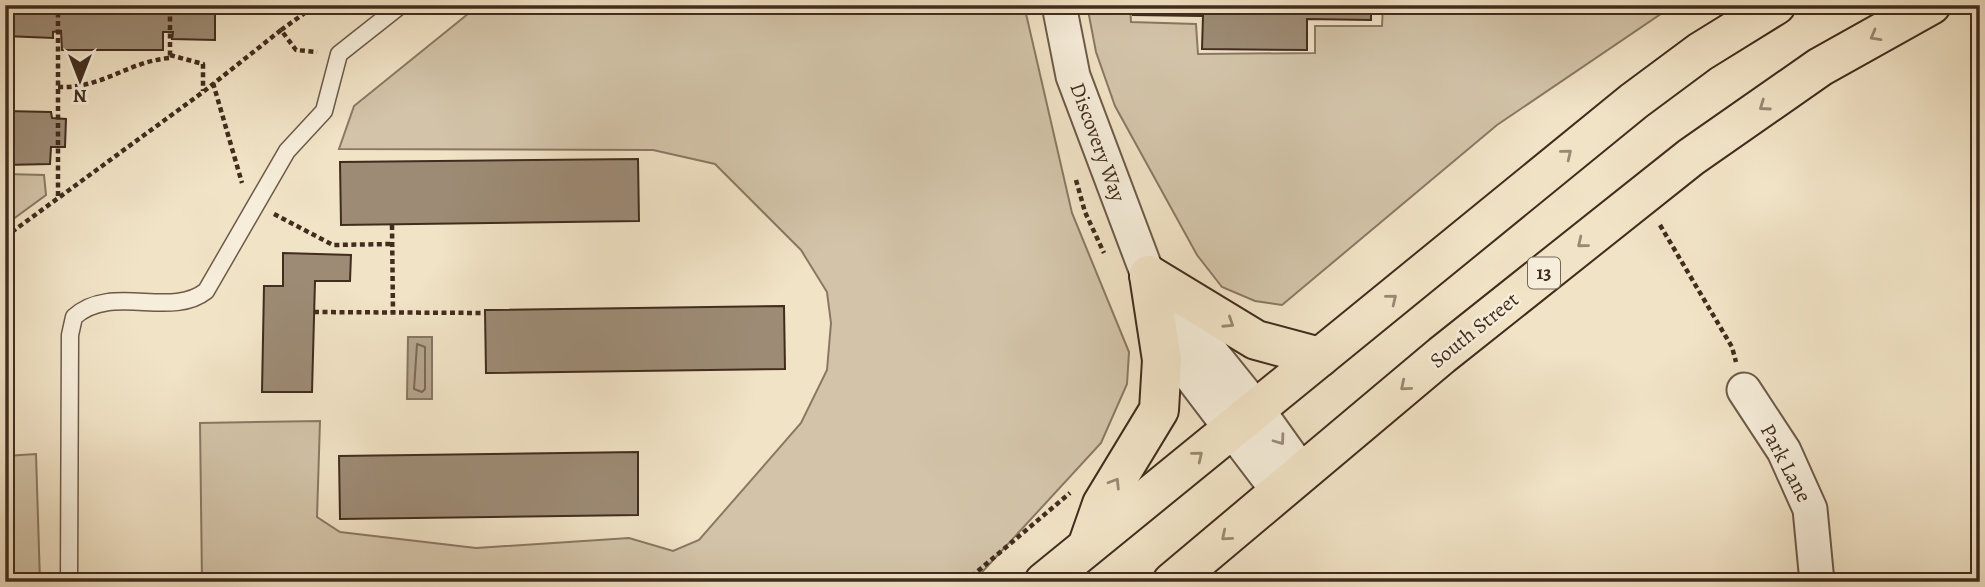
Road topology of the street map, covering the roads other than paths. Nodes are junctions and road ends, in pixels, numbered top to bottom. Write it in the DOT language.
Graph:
graph roads {
  1 [pos="401,5"];
  2 [pos="1059,5"];
  3 [pos="1776,5"];
  4 [pos="1931,5"];
  5 [pos="1149,275"];
  6 [pos="1320,357"];
  7 [pos="1744,390"];
  8 [pos="1243,419"];
  9 [pos="1290,482"];
  10 [pos="1087,546"];
  11 [pos="69,582"];
  12 [pos="1044,582"];
  13 [pos="1172,582"];
  14 [pos="1817,582"];
  1 -- 11 [label="lane"];
  2 -- 5 [label="street, Discovery Way"];
  6 -- 3 [label="highway, one-way"];
  4 -- 9 [label="highway, South Street / 13, one-way"];
  5 -- 6 [label="highway, one-way"];
  5 -- 8 [label="street, Discovery Way"];
  10 -- 5 [label="highway, one-way"];
  6 -- 8 [label="highway"];
  7 -- 14 [label="street, Park Lane"];
  8 -- 9 [label="street, Discovery Way"];
  10 -- 8 [label="highway, one-way"];
  9 -- 13 [label="highway, South Street / 13, one-way"];
  10 -- 12 [label="highway"];
}
